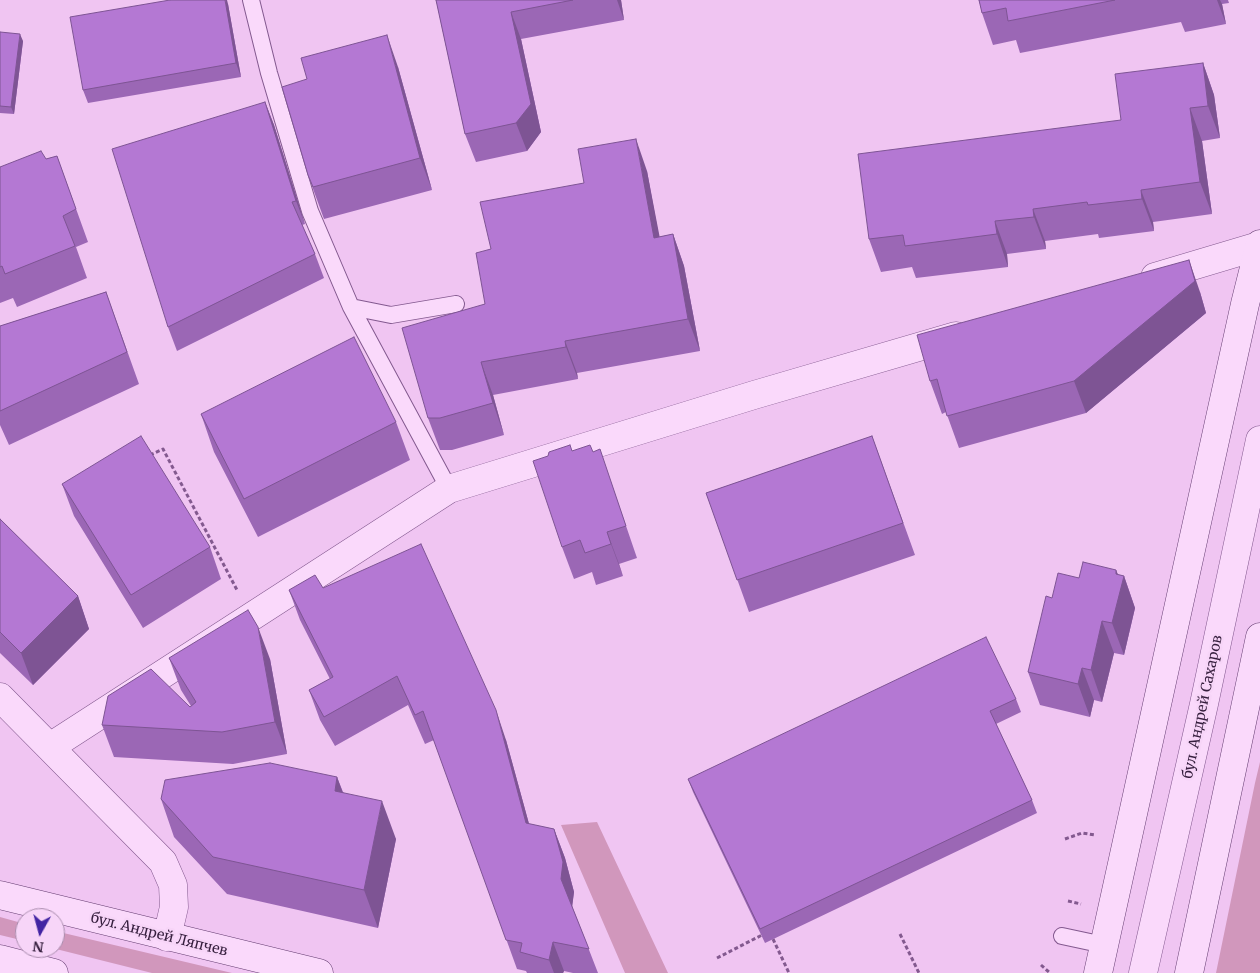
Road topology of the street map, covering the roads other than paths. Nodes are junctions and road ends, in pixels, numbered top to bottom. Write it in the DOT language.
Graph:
graph roads {
  1 [pos="252,0"];
  2 [pos="1260,245"];
  3 [pos="1131,284"];
  4 [pos="456,304"];
  5 [pos="351,307"];
  6 [pos="980,328"];
  7 [pos="1260,440"];
  8 [pos="449,489"];
  9 [pos="1260,637"];
  10 [pos="0,697"];
  11 [pos="50,747"];
  12 [pos="0,896"];
  13 [pos="1062,936"];
  14 [pos="166,937"];
  15 [pos="1104,945"];
  16 [pos="0,959"];
  17 [pos="1145,967"];
  18 [pos="54,973"];
  19 [pos="319,973"];
  20 [pos="1098,973"];
  21 [pos="1189,973"];
  1 -- 5 [label="lane"];
  2 -- 3 [label="street"];
  2 -- 15 [label="street"];
  4 -- 5 [label="lane"];
  5 -- 8 [label="lane"];
  6 -- 8 [label="street"];
  7 -- 17 [label="street, бул. Андрей Сахаров"];
  8 -- 11 [label="street"];
  9 -- 21 [label="street"];
  10 -- 11 [label="street"];
  11 -- 14 [label="street"];
  12 -- 14 [label="street, бул. Андрей Ляпчев"];
  13 -- 15 [label="lane"];
  14 -- 19 [label="street, бул. Андрей Ляпчев"];
  15 -- 20 [label="street"];
  16 -- 18 [label="street"];
}
